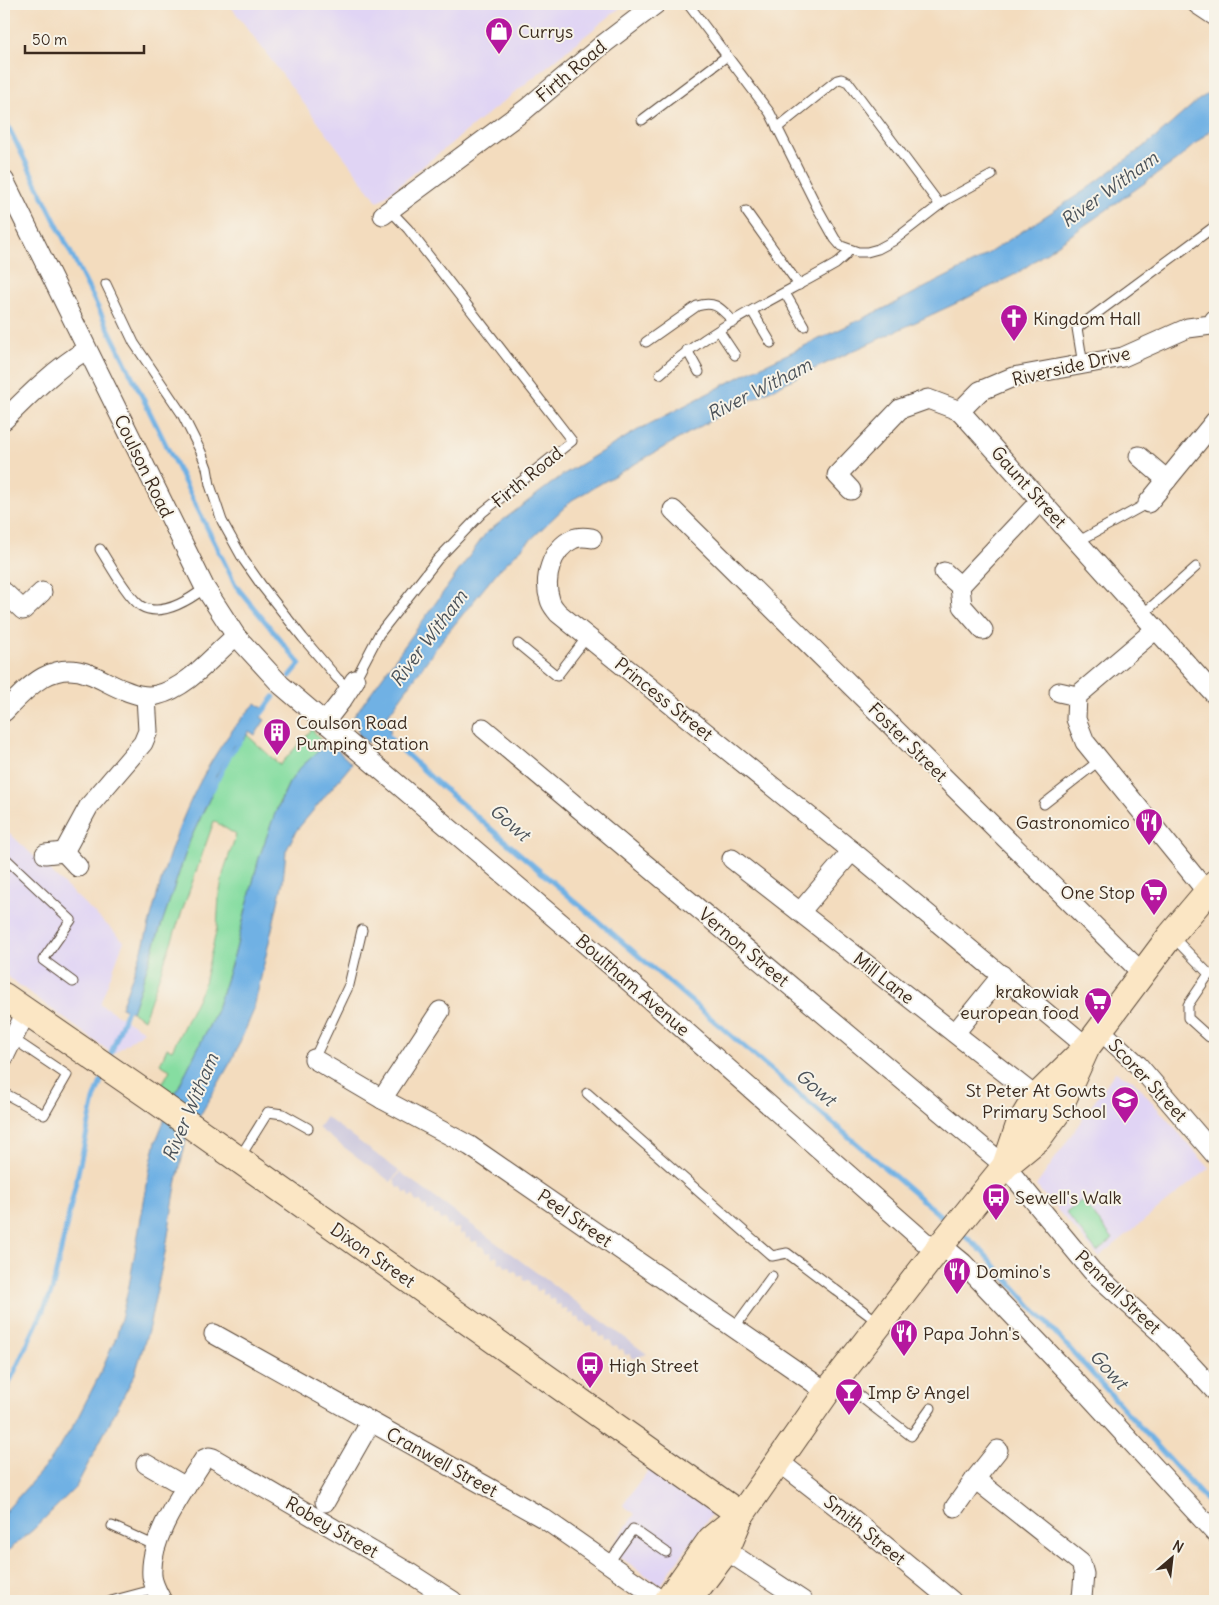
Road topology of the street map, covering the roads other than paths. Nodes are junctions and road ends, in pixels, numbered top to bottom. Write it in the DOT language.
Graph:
graph roads {
  1 [pos="656,4"];
  2 [pos="688,4"];
  3 [pos="1197,4"];
  4 [pos="1215,16"];
  5 [pos="727,56"];
  6 [pos="642,120"];
  7 [pos="777,128"];
  8 [pos="992,175"];
  9 [pos="4,180"];
  10 [pos="940,205"];
  11 [pos="746,211"];
  12 [pos="387,213"];
  13 [pos="1215,226"];
  14 [pos="849,250"];
  15 [pos="106,284"];
  16 [pos="799,285"];
  17 [pos="785,293"];
  18 [pos="752,311"];
  19 [pos="734,322"];
  20 [pos="1214,324"];
  21 [pos="804,326"];
  22 [pos="719,331"];
  23 [pos="646,342"];
  24 [pos="771,343"];
  25 [pos="86,350"];
  26 [pos="687,350"];
  27 [pos="735,355"];
  28 [pos="1083,365"];
  29 [pos="699,372"];
  30 [pos="660,374"];
  31 [pos="960,411"];
  32 [pos="4,420"];
  33 [pos="1215,421"];
  34 [pos="1139,456"];
  35 [pos="1167,480"];
  36 [pos="851,490"];
  37 [pos="1040,501"];
  38 [pos="1148,503"];
  39 [pos="673,510"];
  40 [pos="592,538"];
  41 [pos="1079,541"];
  42 [pos="100,549"];
  43 [pos="1196,567"];
  44 [pos="944,572"];
  45 [pos="960,586"];
  46 [pos="205,588"];
  47 [pos="4,592"];
  48 [pos="42,592"];
  49 [pos="1143,614"];
  50 [pos="1156,629"];
  51 [pos="984,630"];
  52 [pos="236,636"];
  53 [pos="587,637"];
  54 [pos="518,644"];
  55 [pos="352,684"];
  56 [pos="1213,689"];
  57 [pos="146,697"];
  58 [pos="4,712"];
  59 [pos="324,723"];
  60 [pos="482,728"];
  61 [pos="1100,760"];
  62 [pos="1044,804"];
  63 [pos="852,851"];
  64 [pos="64,852"];
  65 [pos="45,854"];
  66 [pos="4,857"];
  67 [pos="732,859"];
  68 [pos="78,867"];
  69 [pos="1211,887"];
  70 [pos="800,912"];
  71 [pos="362,930"];
  72 [pos="1171,935"];
  73 [pos="1142,973"];
  74 [pos="1212,974"];
  75 [pos="1002,975"];
  76 [pos="72,982"];
  77 [pos="4,996"];
  78 [pos="440,1011"];
  79 [pos="26,1012"];
  80 [pos="955,1033"];
  81 [pos="1215,1037"];
  82 [pos="12,1038"];
  83 [pos="1094,1038"];
  84 [pos="4,1058"];
  85 [pos="314,1059"];
  86 [pos="4,1093"];
  87 [pos="587,1093"];
  88 [pos="1036,1097"];
  89 [pos="382,1099"];
  90 [pos="308,1128"];
  91 [pos="1215,1154"];
  92 [pos="238,1159"];
  93 [pos="1005,1166"];
  94 [pos="941,1246"];
  95 [pos="772,1276"];
  96 [pos="880,1324"];
  97 [pos="734,1328"];
  98 [pos="214,1334"];
  99 [pos="832,1386"];
  100 [pos="1215,1391"];
  101 [pos="932,1408"];
  102 [pos="370,1423"];
  103 [pos="998,1450"];
  104 [pos="778,1461"];
  105 [pos="146,1464"];
  106 [pos="975,1479"];
  107 [pos="182,1494"];
  108 [pos="325,1502"];
  109 [pos="955,1507"];
  110 [pos="741,1514"];
  111 [pos="112,1526"];
  112 [pos="1215,1533"];
  113 [pos="156,1546"];
  114 [pos="718,1546"];
  115 [pos="666,1552"];
  116 [pos="608,1564"];
  117 [pos="159,1595"];
  118 [pos="111,1601"];
  119 [pos="453,1601"];
  120 [pos="662,1601"];
  121 [pos="667,1601"];
  122 [pos="688,1601"];
  123 [pos="803,1601"];
  124 [pos="952,1601"];
  125 [pos="1079,1601"];
  1 -- 12 [label="street, Firth Road"];
  2 -- 5 [label="lane"];
  3 -- 4 [label="street"];
  5 -- 6 [label="lane"];
  5 -- 7 [label="lane"];
  7 -- 10 [label="lane"];
  7 -- 14 [label="lane"];
  8 -- 10 [label="lane"];
  9 -- 25 [label="street, Coulson Road"];
  10 -- 14 [label="lane"];
  11 -- 16 [label="lane"];
  12 -- 55 [label="lane, Firth Road"];
  13 -- 28 [label="lane"];
  14 -- 16 [label="lane"];
  15 -- 55 [label="lane"];
  16 -- 17 [label="lane"];
  17 -- 18 [label="lane"];
  17 -- 21 [label="lane"];
  18 -- 19 [label="lane"];
  18 -- 24 [label="lane"];
  19 -- 22 [label="lane"];
  19 -- 23 [label="lane"];
  20 -- 28 [label="street, Riverside Drive"];
  22 -- 26 [label="lane"];
  22 -- 27 [label="lane"];
  25 -- 32 [label="street"];
  25 -- 46 [label="street, Coulson Road"];
  26 -- 29 [label="lane"];
  26 -- 30 [label="lane"];
  28 -- 31 [label="street, Riverside Drive"];
  31 -- 36 [label="street, Gaunt Street"];
  31 -- 37 [label="street, Gaunt Street"];
  33 -- 35 [label="street"];
  34 -- 35 [label="street"];
  35 -- 38 [label="street"];
  37 -- 41 [label="street, Gaunt Street"];
  37 -- 45 [label="street"];
  38 -- 41 [label="lane"];
  39 -- 73 [label="street, Foster Street"];
  40 -- 53 [label="street, Princess Street"];
  41 -- 49 [label="street, Gaunt Street"];
  42 -- 46 [label="lane"];
  43 -- 49 [label="lane"];
  44 -- 45 [label="street"];
  45 -- 51 [label="street"];
  46 -- 52 [label="street, Coulson Road"];
  47 -- 48 [label="street"];
  49 -- 50 [label="street, Gaunt Street"];
  50 -- 56 [label="street, Gaunt Street"];
  50 -- 61 [label="street"];
  52 -- 57 [label="street"];
  52 -- 59 [label="street, Coulson Road"];
  53 -- 54 [label="lane"];
  53 -- 63 [label="street, Princess Street"];
  55 -- 59 [label="street, Firth Road"];
  57 -- 58 [label="street"];
  57 -- 64 [label="street"];
  59 -- 94 [label="street, Boultham Avenue"];
  60 -- 93 [label="street, Vernon Street"];
  61 -- 62 [label="lane"];
  61 -- 69 [label="street"];
  63 -- 70 [label="street"];
  63 -- 75 [label="street, Princess Street"];
  64 -- 65 [label="street"];
  64 -- 68 [label="street"];
  66 -- 76 [label="lane"];
  67 -- 70 [label="street, Mill Lane"];
  69 -- 72 [label="street"];
  70 -- 80 [label="street, Mill Lane"];
  71 -- 85 [label="lane"];
  72 -- 73 [label="street"];
  72 -- 74 [label="lane"];
  73 -- 83 [label="street"];
  74 -- 81 [label="lane"];
  75 -- 80 [label="street"];
  75 -- 83 [label="street, Princess Street"];
  77 -- 79 [label="street, Dixon Street"];
  78 -- 89 [label="street"];
  79 -- 82 [label="street"];
  79 -- 92 [label="street, Dixon Street"];
  80 -- 88 [label="street, Mill Lane"];
  82 -- 84 [label="street"];
  82 -- 86 [label="lane"];
  83 -- 88 [label="street"];
  83 -- 91 [label="street, Scorer Street"];
  83 -- 93 [label="street"];
  85 -- 89 [label="street, Peel Street"];
  87 -- 96 [label="lane"];
  88 -- 93 [label="street"];
  89 -- 97 [label="street, Peel Street"];
  90 -- 92 [label="lane"];
  92 -- 110 [label="street, Dixon Street"];
  93 -- 94 [label="street"];
  93 -- 100 [label="street, Pennell Street"];
  94 -- 96 [label="street"];
  94 -- 112 [label="street"];
  95 -- 97 [label="lane"];
  96 -- 99 [label="street"];
  97 -- 99 [label="street, Peel Street"];
  98 -- 102 [label="street, Cranwell Street"];
  99 -- 101 [label="lane"];
  99 -- 104 [label="street"];
  102 -- 108 [label="street"];
  102 -- 116 [label="street, Cranwell Street"];
  103 -- 106 [label="street"];
  104 -- 110 [label="street"];
  104 -- 124 [label="street, Smith Street"];
  105 -- 107 [label="street"];
  106 -- 109 [label="street"];
  106 -- 125 [label="street"];
  107 -- 113 [label="street"];
  107 -- 119 [label="street, Robey Street"];
  110 -- 114 [label="street"];
  111 -- 113 [label="lane"];
  113 -- 117 [label="street"];
  114 -- 121 [label="street"];
  114 -- 122 [label="street"];
  114 -- 123 [label="street"];
  115 -- 116 [label="lane"];
  116 -- 120 [label="street, Cranwell Street"];
  117 -- 118 [label="lane"];
}
